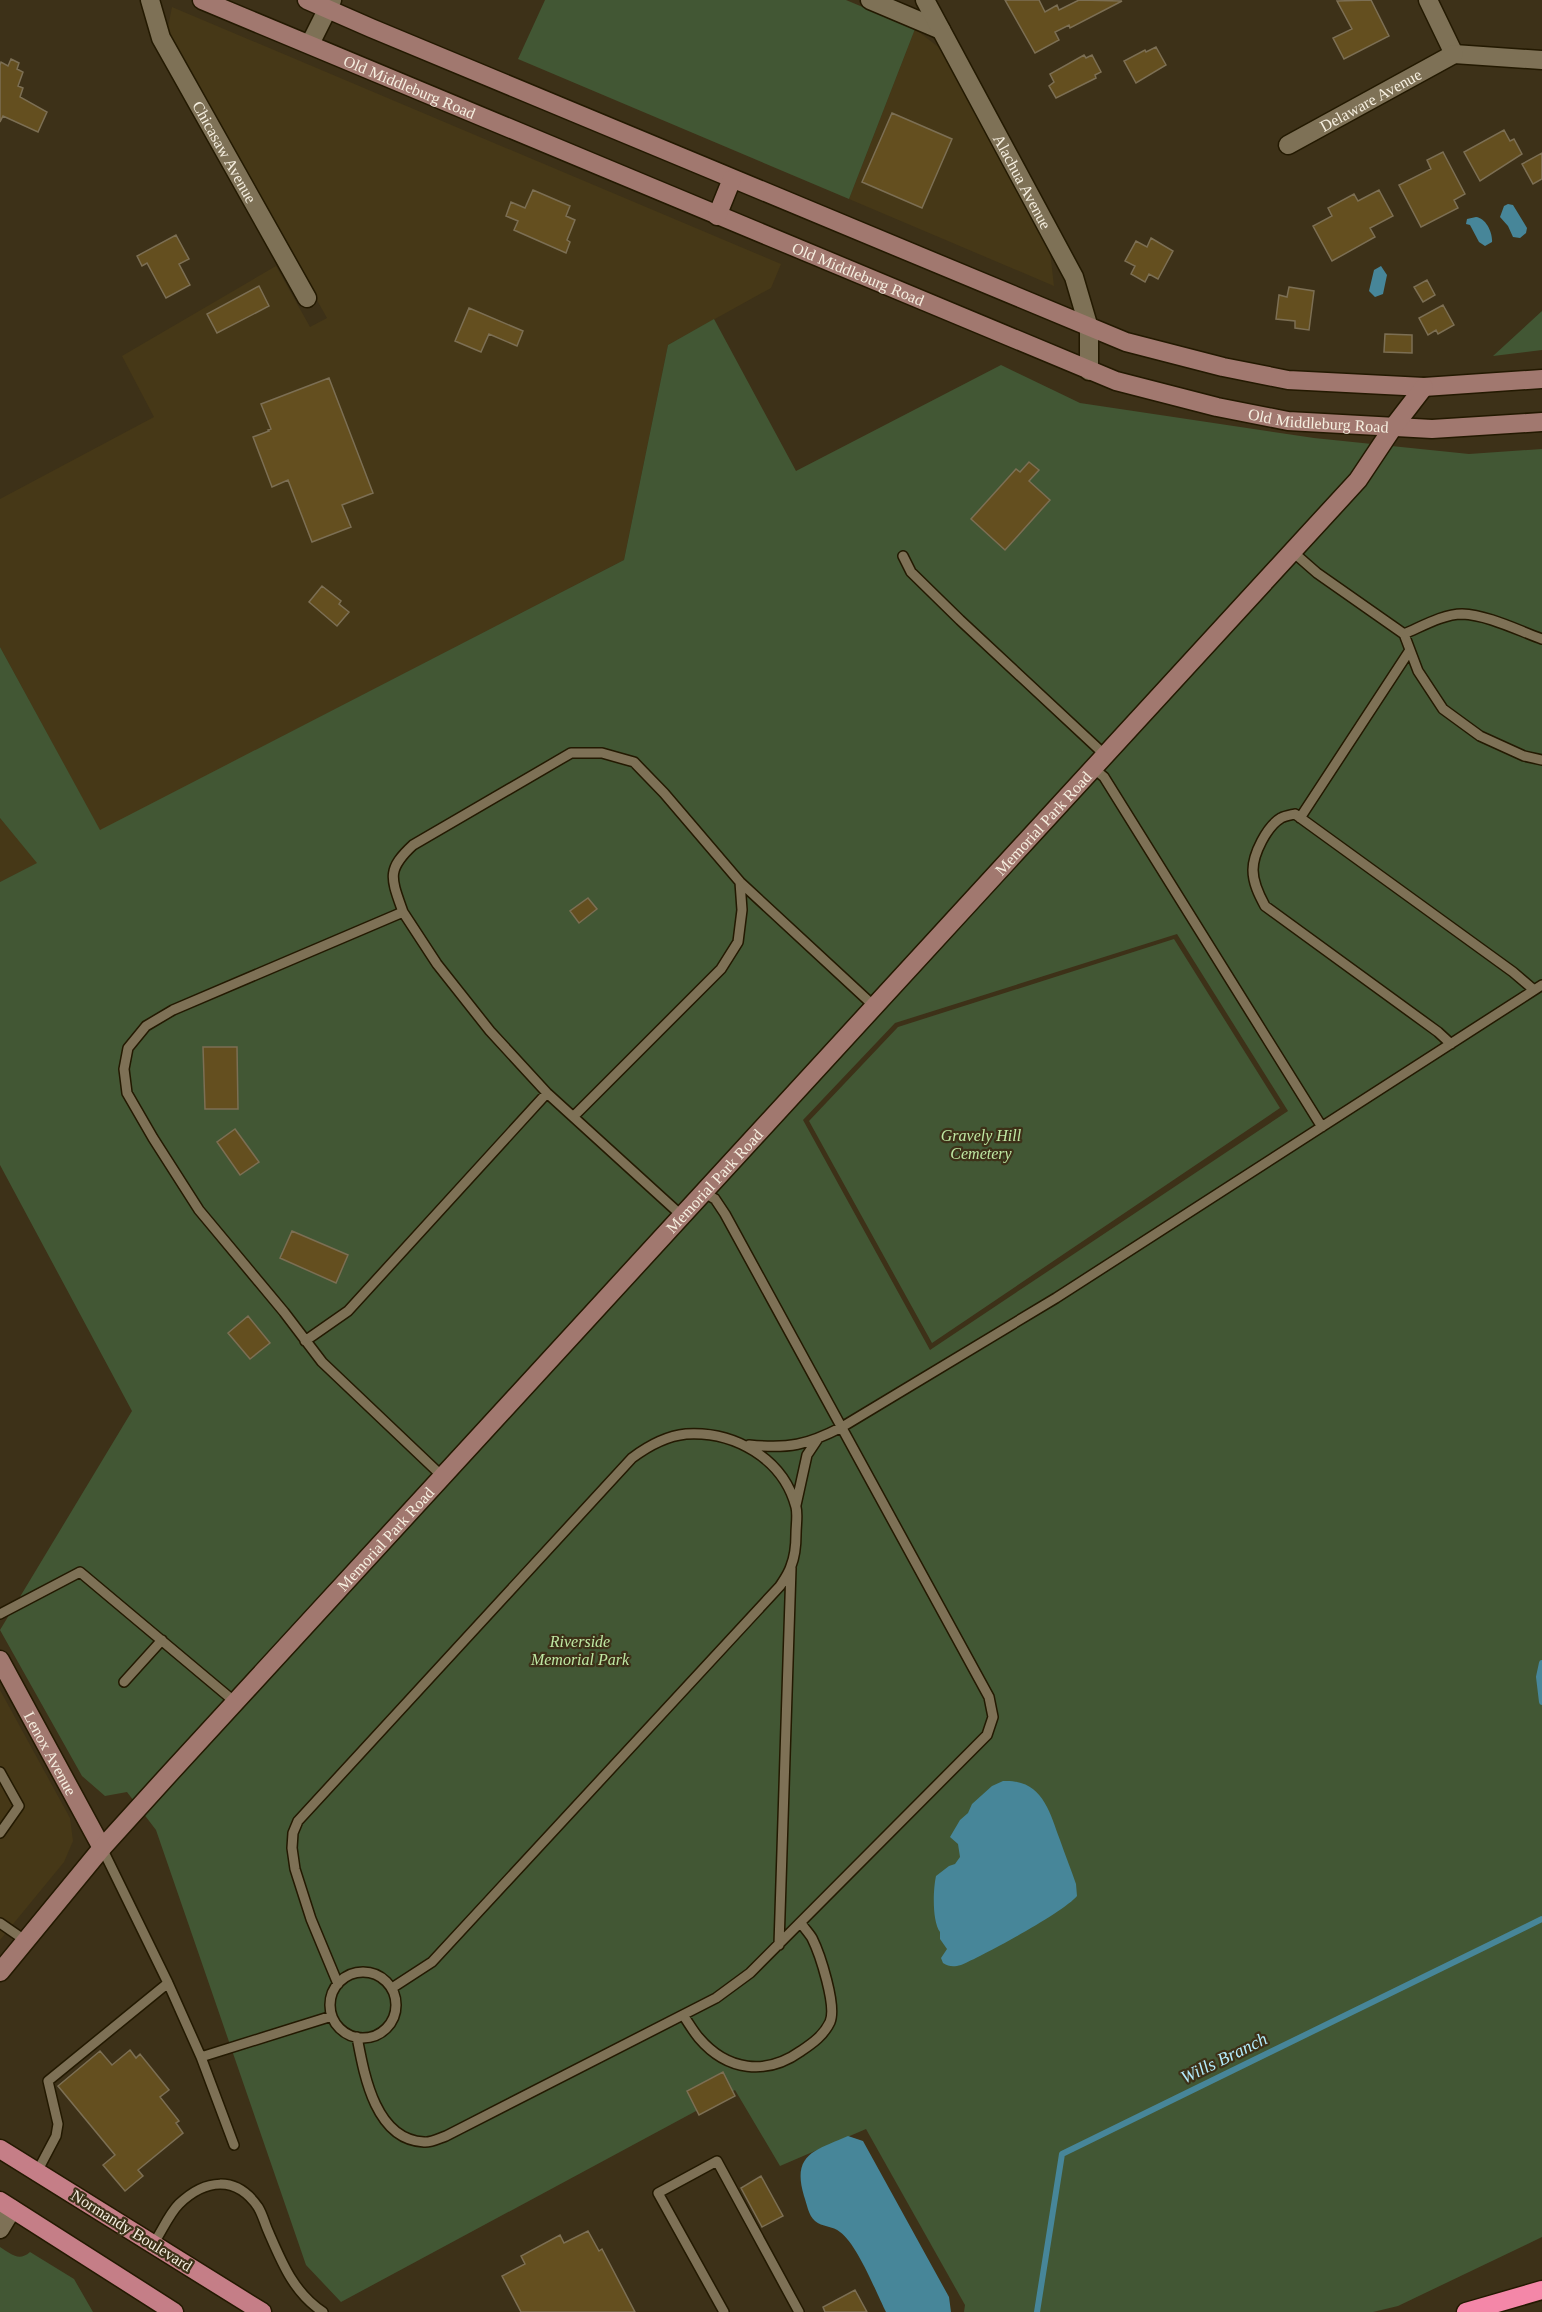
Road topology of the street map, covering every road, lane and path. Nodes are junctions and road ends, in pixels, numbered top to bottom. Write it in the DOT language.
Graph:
graph roads {
  1 [pos="150,0"];
  2 [pos="202,0"];
  3 [pos="307,0"];
  4 [pos="870,0"];
  5 [pos="925,0"];
  6 [pos="1428,0"];
  7 [pos="330,4"];
  8 [pos="941,30"];
  9 [pos="310,44"];
  10 [pos="1454,54"];
  11 [pos="1542,60"];
  12 [pos="1288,145"];
  13 [pos="732,179"];
  14 [pos="717,216"];
  15 [pos="307,298"];
  16 [pos="1089,328"];
  17 [pos="1089,371"];
  18 [pos="1542,379"];
  19 [pos="1425,387"];
  20 [pos="1542,422"];
  21 [pos="1394,426"];
  22 [pos="1293,552"];
  23 [pos="903,556"];
  24 [pos="1404,634"];
  25 [pos="1542,639"];
  26 [pos="1410,650"];
  27 [pos="1542,760"];
  28 [pos="1099,762"];
  29 [pos="1300,818"];
  30 [pos="740,882"];
  31 [pos="403,912"];
  32 [pos="1538,987"];
  33 [pos="874,1006"];
  34 [pos="1451,1044"];
  35 [pos="547,1093"];
  36 [pos="574,1116"];
  37 [pos="1322,1127"];
  38 [pos="703,1191"];
  39 [pos="681,1215"];
  40 [pos="304,1341"];
  41 [pos="842,1427"];
  42 [pos="817,1440"];
  43 [pos="744,1445"];
  44 [pos="442,1476"];
  45 [pos="796,1508"];
  46 [pos="791,1566"];
  47 [pos="0,1614"];
  48 [pos="162,1640"];
  49 [pos="0,1660"];
  50 [pos="124,1682"];
  51 [pos="235,1702"];
  52 [pos="0,1772"];
  53 [pos="0,1833"];
  54 [pos="102,1848"];
  55 [pos="0,1923"];
  56 [pos="801,1923"];
  57 [pos="26,1941"];
  58 [pos="779,1945"];
  59 [pos="0,1972"];
  60 [pos="168,1983"];
  61 [pos="338,1984"];
  62 [pos="392,1988"];
  63 [pos="683,2015"];
  64 [pos="332,2016"];
  65 [pos="357,2037"];
  66 [pos="201,2057"];
  67 [pos="234,2145"];
  68 [pos="0,2149"];
  69 [pos="37,2172"];
  70 [pos="6,2205"];
  71 [pos="0,2229"];
  72 [pos="154,2243"];
  73 [pos="1542,2290"];
  74 [pos="174,2312"];
  75 [pos="262,2312"];
  76 [pos="322,2312"];
  77 [pos="724,2312"];
  78 [pos="799,2312"];
  79 [pos="1466,2312"];
  1 -- 15 [label="street, Chicasaw Avenue"];
  2 -- 9 [label="main road, Old Middleburg Road"];
  3 -- 7 [label="main road"];
  4 -- 8 [label="street"];
  5 -- 8 [label="street, Alachua Avenue"];
  6 -- 10 [label="street"];
  7 -- 9 [label="street"];
  7 -- 13 [label="main road"];
  8 -- 16 [label="street, Alachua Avenue"];
  9 -- 14 [label="main road, Old Middleburg Road"];
  10 -- 11 [label="street"];
  10 -- 12 [label="street, Delaware Avenue"];
  13 -- 14 [label="main road"];
  13 -- 16 [label="main road"];
  14 -- 17 [label="main road, Old Middleburg Road"];
  16 -- 17 [label="street, Alachua Avenue"];
  16 -- 19 [label="main road"];
  17 -- 21 [label="main road, Old Middleburg Road"];
  18 -- 19 [label="main road"];
  19 -- 21 [label="main road, Memorial Park Road"];
  20 -- 21 [label="main road, Old Middleburg Road"];
  21 -- 22 [label="main road, Memorial Park Road"];
  22 -- 24 [label="lane"];
  22 -- 28 [label="main road, Memorial Park Road"];
  23 -- 28 [label="lane"];
  24 -- 25 [label="lane"];
  24 -- 26 [label="lane"];
  26 -- 27 [label="lane"];
  26 -- 29 [label="lane"];
  28 -- 33 [label="main road, Memorial Park Road"];
  28 -- 37 [label="lane"];
  29 -- 32 [label="lane"];
  29 -- 34 [label="lane"];
  30 -- 31 [label="lane"];
  30 -- 33 [label="lane"];
  30 -- 36 [label="lane"];
  31 -- 35 [label="lane"];
  31 -- 40 [label="lane"];
  32 -- 34 [label="lane"];
  33 -- 38 [label="main road, Memorial Park Road"];
  34 -- 37 [label="lane"];
  35 -- 36 [label="lane"];
  35 -- 40 [label="lane"];
  36 -- 39 [label="lane"];
  37 -- 41 [label="lane"];
  38 -- 39 [label="main road, Memorial Park Road"];
  38 -- 41 [label="lane"];
  39 -- 44 [label="main road, Memorial Park Road"];
  40 -- 44 [label="lane"];
  41 -- 42 [label="lane"];
  41 -- 56 [label="lane"];
  42 -- 43 [label="lane"];
  42 -- 45 [label="lane"];
  43 -- 45 [label="lane"];
  43 -- 61 [label="lane"];
  44 -- 51 [label="main road, Memorial Park Road"];
  45 -- 46 [label="lane"];
  46 -- 58 [label="lane"];
  46 -- 62 [label="lane"];
  47 -- 48 [label="lane"];
  48 -- 50 [label="lane"];
  48 -- 51 [label="lane"];
  49 -- 54 [label="main road, Lenox Avenue"];
  51 -- 54 [label="main road, Memorial Park Road"];
  52 -- 53 [label="lane"];
  54 -- 57 [label="main road, Memorial Park Road"];
  54 -- 60 [label="lane"];
  55 -- 57 [label="lane"];
  56 -- 58 [label="lane"];
  56 -- 63 [label="lane"];
  57 -- 59 [label="main road, Memorial Park Road"];
  58 -- 63 [label="lane"];
  60 -- 66 [label="lane"];
  60 -- 69 [label="lane"];
  61 -- 62 [label="lane"];
  61 -- 64 [label="lane"];
  62 -- 65 [label="lane"];
  63 -- 65 [label="lane"];
  64 -- 65 [label="lane"];
  64 -- 66 [label="lane"];
  66 -- 67 [label="lane"];
  68 -- 69 [label="main road, Normandy Boulevard"];
  69 -- 72 [label="main road, Normandy Boulevard"];
  70 -- 71 [label="street"];
  70 -- 74 [label="main road"];
  72 -- 75 [label="main road, Normandy Boulevard"];
  72 -- 76 [label="lane"];
  73 -- 79 [label="highway"];
  77 -- 78 [label="lane"];
}
